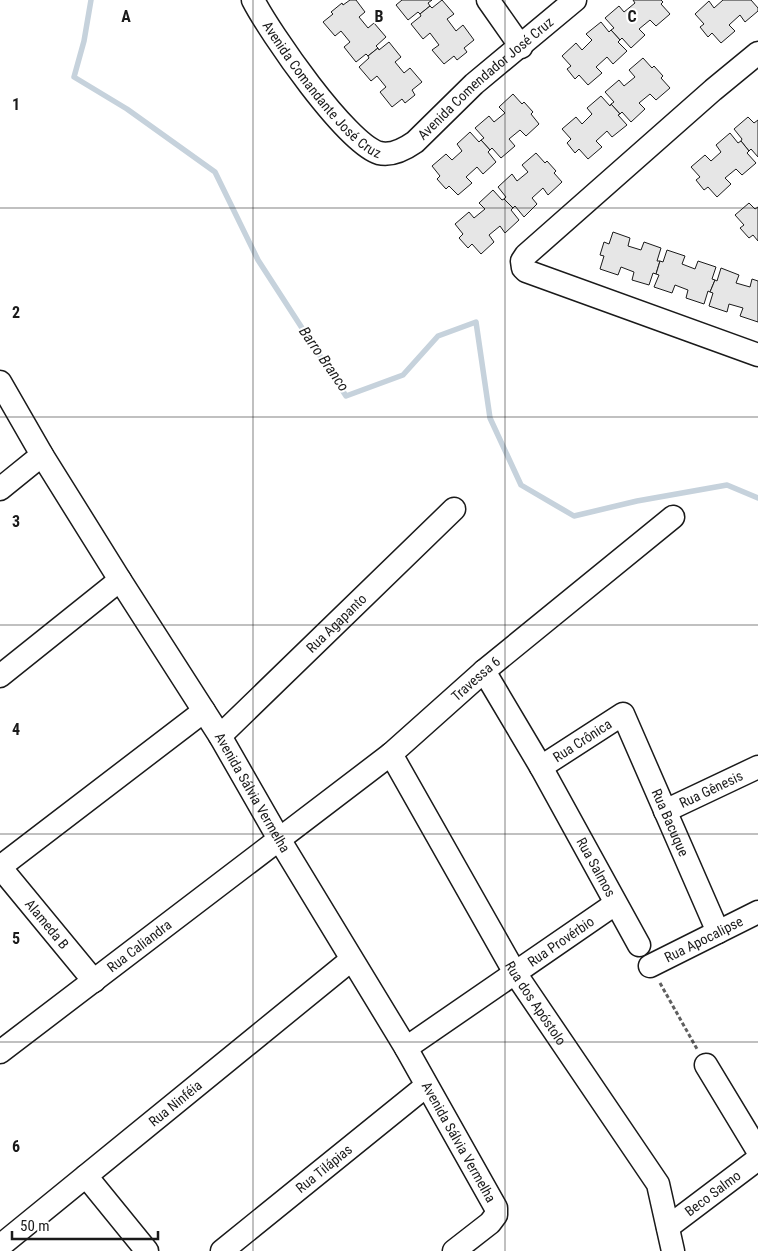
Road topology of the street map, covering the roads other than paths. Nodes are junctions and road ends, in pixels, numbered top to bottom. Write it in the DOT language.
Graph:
graph roads {
  1 [pos="488,0"];
  2 [pos="575,0"];
  3 [pos="261,4"];
  4 [pos="521,46"];
  5 [pos="758,54"];
  6 [pos="393,153"];
  7 [pos="755,350"];
  8 [pos="0,382"];
  9 [pos="42,455"];
  10 [pos="0,489"];
  11 [pos="454,509"];
  12 [pos="673,517"];
  13 [pos="120,580"];
  14 [pos="484,671"];
  15 [pos="0,676"];
  16 [pos="204,711"];
  17 [pos="623,714"];
  18 [pos="220,736"];
  19 [pos="391,754"];
  20 [pos="541,767"];
  21 [pos="758,767"];
  22 [pos="665,811"];
  23 [pos="279,839"];
  24 [pos="0,867"];
  25 [pos="615,904"];
  26 [pos="758,912"];
  27 [pos="718,932"];
  28 [pos="639,945"];
  29 [pos="351,960"];
  30 [pos="650,966"];
  31 [pos="515,974"];
  32 [pos="94,981"];
  33 [pos="406,1048"];
  34 [pos="0,1052"];
  35 [pos="706,1065"];
  36 [pos="426,1086"];
  37 [pos="758,1151"];
  38 [pos="758,1159"];
  39 [pos="86,1176"];
  40 [pos="668,1226"];
  41 [pos="0,1246"];
  42 [pos="147,1251"];
  43 [pos="222,1251"];
  44 [pos="454,1251"];
  45 [pos="672,1251"];
  1 -- 4 [label="street"];
  2 -- 4 [label="street, Avenida Comendador José Cruz"];
  3 -- 6 [label="street, Avenida Comandante José Cruz"];
  4 -- 6 [label="street, Avenida Comendador José Cruz"];
  5 -- 7 [label="street"];
  8 -- 9 [label="street, Avenida Sálvia Vermelha"];
  9 -- 10 [label="street"];
  9 -- 13 [label="street, Avenida Sálvia Vermelha"];
  11 -- 18 [label="street, Rua Agapanto"];
  12 -- 14 [label="street, Travessa 6"];
  13 -- 15 [label="street"];
  13 -- 16 [label="street, Avenida Sálvia Vermelha"];
  14 -- 19 [label="street, Travessa 6"];
  14 -- 20 [label="street, Rua Salmos"];
  16 -- 18 [label="street, Avenida Sálvia Vermelha"];
  16 -- 24 [label="street"];
  17 -- 20 [label="street, Rua Crônica"];
  17 -- 22 [label="street, Rua Bacuque"];
  18 -- 23 [label="street, Avenida Sálvia Vermelha"];
  19 -- 23 [label="street, Travessa 6"];
  19 -- 31 [label="street, Rua dos Apóstolo"];
  20 -- 25 [label="street, Rua Salmos"];
  21 -- 22 [label="street, Rua Gênesis"];
  22 -- 27 [label="street, Rua Bacuque"];
  23 -- 29 [label="street, Avenida Sálvia Vermelha"];
  23 -- 32 [label="street, Rua Caliandra"];
  24 -- 32 [label="street, Alameda B"];
  25 -- 28 [label="street, Rua Salmos"];
  25 -- 31 [label="street, Rua Provérbio"];
  26 -- 27 [label="street, Rua Apocalipse"];
  27 -- 30 [label="street, Rua Apocalipse"];
  29 -- 33 [label="street, Avenida Sálvia Vermelha"];
  29 -- 39 [label="street, Rua Ninféia"];
  31 -- 33 [label="street, Rua Provérbio"];
  31 -- 40 [label="street, Rua dos Apóstolo"];
  32 -- 34 [label="street, Rua Caliandra"];
  33 -- 36 [label="street, Avenida Sálvia Vermelha"];
  35 -- 37 [label="street"];
  36 -- 43 [label="street, Rua Tilápias"];
  36 -- 44 [label="street, Avenida Sálvia Vermelha"];
  38 -- 40 [label="street, Beco Salmo"];
  39 -- 41 [label="street, Rua Ninféia"];
  39 -- 42 [label="street"];
  40 -- 45 [label="street, Rua dos Apóstolo"];
}
